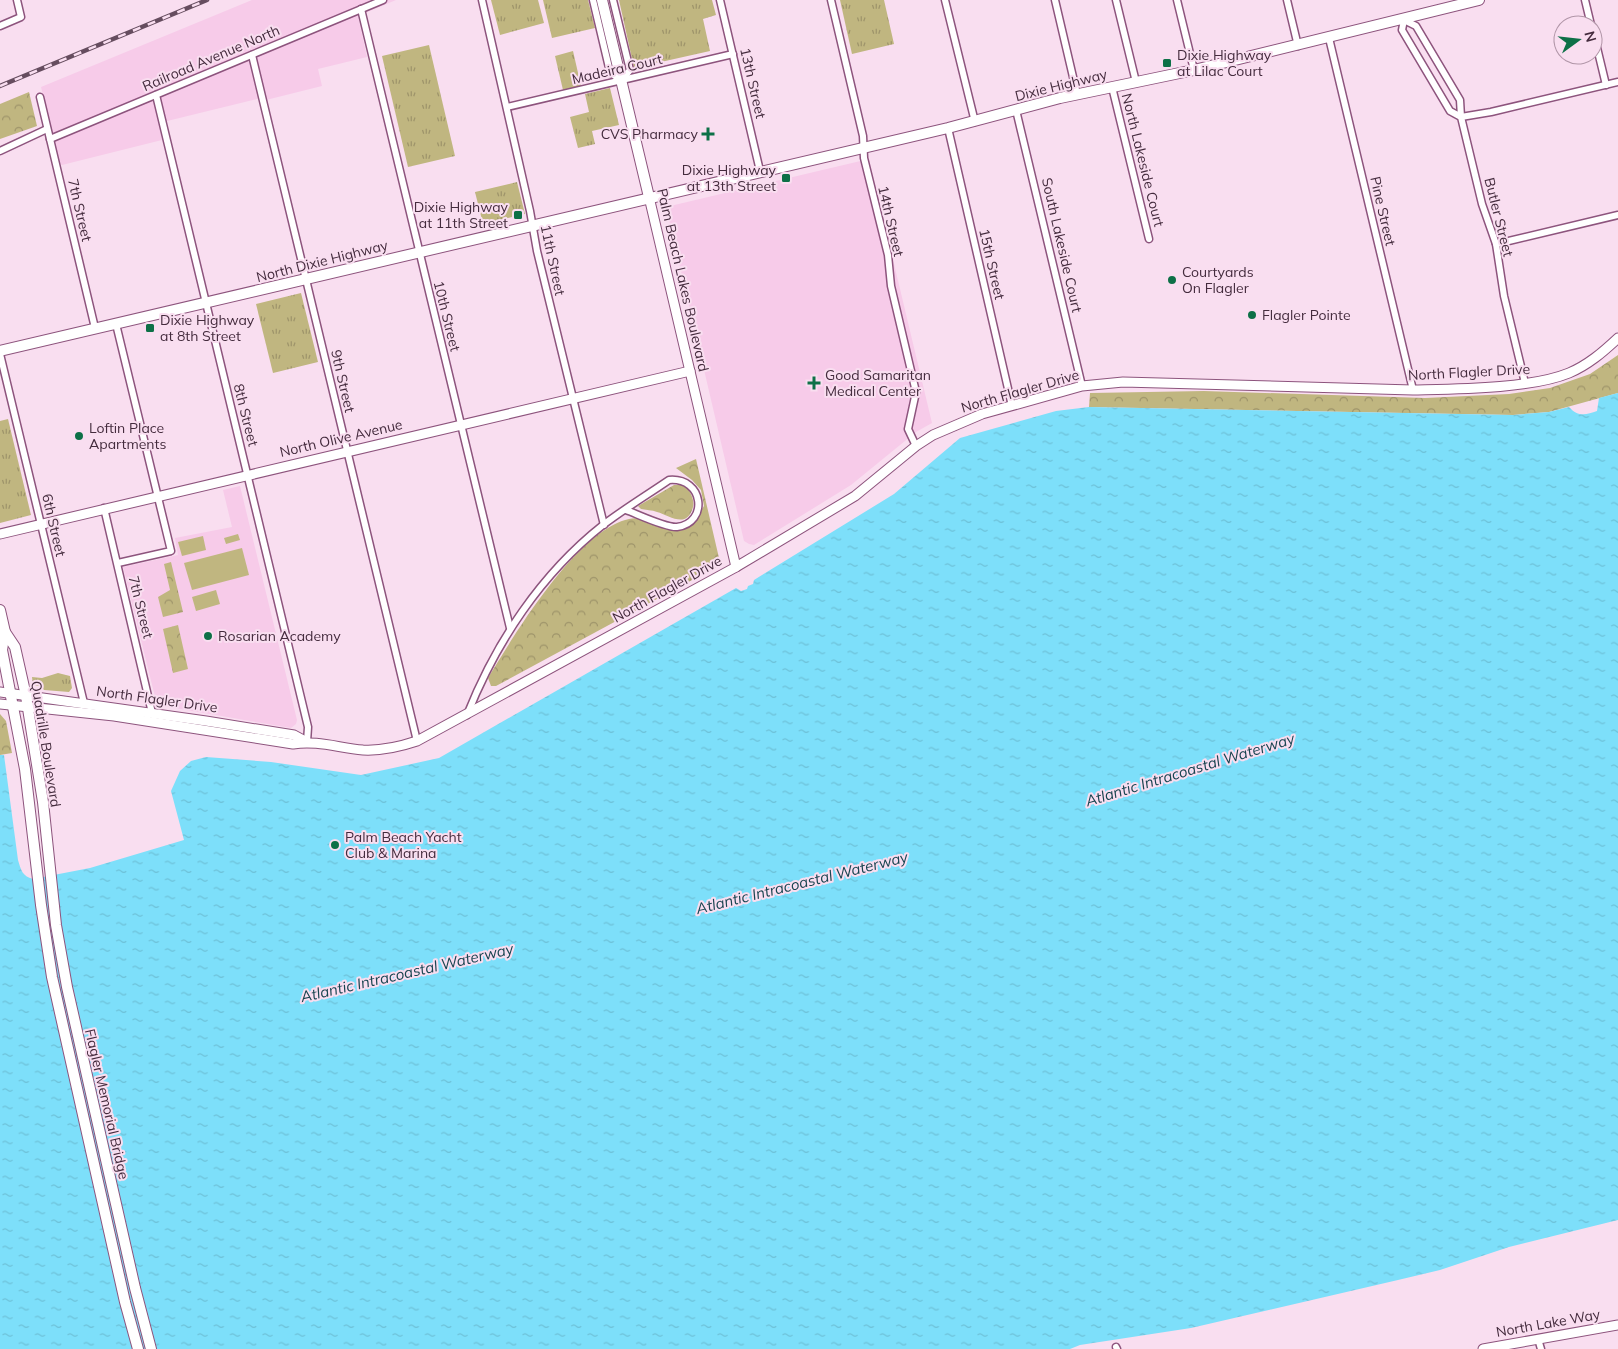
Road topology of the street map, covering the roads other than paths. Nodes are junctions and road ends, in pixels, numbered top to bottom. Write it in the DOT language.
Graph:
graph roads {
  1 [pos="17,0"];
  2 [pos="383,0"];
  3 [pos="482,0"];
  4 [pos="593,0"];
  5 [pos="602,0"];
  6 [pos="612,0"];
  7 [pos="720,0"];
  8 [pos="831,0"];
  9 [pos="945,0"];
  10 [pos="1054,0"];
  11 [pos="1116,0"];
  12 [pos="1177,0"];
  13 [pos="1287,0"];
  14 [pos="1479,0"];
  15 [pos="1585,0"];
  16 [pos="1462,2"];
  17 [pos="361,9"];
  18 [pos="1589,15"];
  19 [pos="1404,20"];
  20 [pos="0,26"];
  21 [pos="1329,38"];
  22 [pos="1298,46"];
  23 [pos="733,54"];
  24 [pos="252,55"];
  25 [pos="1601,65"];
  26 [pos="1194,70"];
  27 [pos="621,81"];
  28 [pos="1136,82"];
  29 [pos="1618,82"];
  30 [pos="1606,85"];
  31 [pos="1112,87"];
  32 [pos="1076,94"];
  33 [pos="156,95"];
  34 [pos="40,98"];
  35 [pos="507,107"];
  36 [pos="1016,110"];
  37 [pos="1461,117"];
  38 [pos="975,122"];
  39 [pos="948,128"];
  40 [pos="47,129"];
  41 [pos="50,139"];
  42 [pos="863,148"];
  43 [pos="0,151"];
  44 [pos="760,171"];
  45 [pos="649,197"];
  46 [pos="1618,215"];
  47 [pos="532,225"];
  48 [pos="1149,239"];
  49 [pos="1496,244"];
  50 [pos="418,252"];
  51 [pos="306,279"];
  52 [pos="206,303"];
  53 [pos="116,324"];
  54 [pos="95,328"];
  55 [pos="1618,338"];
  56 [pos="0,352"];
  57 [pos="690,371"];
  58 [pos="1525,383"];
  59 [pos="1082,386"];
  60 [pos="1413,390"];
  61 [pos="573,399"];
  62 [pos="1012,406"];
  63 [pos="461,424"];
  64 [pos="916,446"];
  65 [pos="346,451"];
  66 [pos="247,474"];
  67 [pos="157,496"];
  68 [pos="104,508"];
  69 [pos="626,510"];
  70 [pos="41,523"];
  71 [pos="604,525"];
  72 [pos="0,534"];
  73 [pos="118,563"];
  74 [pos="736,567"];
  75 [pos="0,610"];
  76 [pos="510,628"];
  77 [pos="5,632"];
  78 [pos="0,692"];
  79 [pos="12,694"];
  80 [pos="26,696"];
  81 [pos="84,703"];
  82 [pos="0,704"];
  83 [pos="14,706"];
  84 [pos="28,707"];
  85 [pos="152,712"];
  86 [pos="467,715"];
  87 [pos="417,741"];
  88 [pos="307,742"];
  89 [pos="49,863"];
  90 [pos="36,864"];
  91 [pos="1618,1326"];
  92 [pos="1538,1339"];
  93 [pos="138,1349"];
  94 [pos="151,1349"];
  95 [pos="1483,1349"];
  96 [pos="1541,1349"];
  1 -- 20 [label="street"];
  2 -- 17 [label="street, Railroad Avenue North"];
  3 -- 35 [label="street, 11th Street"];
  4 -- 27 [label="street"];
  5 -- 27 [label="main road, Palm Beach Lakes Boulevard"];
  6 -- 27 [label="street"];
  7 -- 23 [label="street, 13th Street"];
  8 -- 42 [label="street, 14th Street"];
  9 -- 38 [label="street"];
  10 -- 32 [label="street"];
  11 -- 28 [label="street"];
  12 -- 26 [label="street"];
  13 -- 22 [label="street"];
  14 -- 16 [label="main road, Dixie Highway"];
  15 -- 18 [label="street"];
  16 -- 19 [label="main road, Dixie Highway"];
  17 -- 24 [label="street, Railroad Avenue North"];
  17 -- 50 [label="street, 10th Street"];
  19 -- 21 [label="main road, Dixie Highway"];
  19 -- 37 [label="street, Butler Street"];
  19 -- 37 [label="street"];
  21 -- 22 [label="main road, Dixie Highway"];
  21 -- 60 [label="street, Pine Street"];
  22 -- 26 [label="main road, Dixie Highway"];
  23 -- 27 [label="street, Madeira Court"];
  23 -- 44 [label="street, 13th Street"];
  24 -- 33 [label="street, Railroad Avenue North"];
  24 -- 51 [label="street, 9th Street"];
  25 -- 30 [label="street"];
  26 -- 28 [label="main road, Dixie Highway"];
  27 -- 35 [label="street, Madeira Court"];
  27 -- 45 [label="main road, Palm Beach Lakes Boulevard"];
  28 -- 31 [label="main road, Dixie Highway"];
  29 -- 30 [label="street"];
  30 -- 37 [label="street"];
  31 -- 32 [label="main road, Dixie Highway"];
  31 -- 48 [label="street, North Lakeside Court"];
  32 -- 36 [label="main road, Dixie Highway"];
  33 -- 41 [label="street, Railroad Avenue North"];
  33 -- 52 [label="street, 8th Street"];
  34 -- 40 [label="street, 7th Street"];
  35 -- 47 [label="street, 11th Street"];
  36 -- 38 [label="main road, Dixie Highway"];
  36 -- 59 [label="street, South Lakeside Court"];
  37 -- 49 [label="street, Butler Street"];
  38 -- 39 [label="main road, Dixie Highway"];
  39 -- 42 [label="main road, Dixie Highway"];
  39 -- 62 [label="street, 15th Street"];
  40 -- 41 [label="street, 7th Street"];
  40 -- 43 [label="street"];
  41 -- 54 [label="street, 7th Street"];
  42 -- 44 [label="main road, Dixie Highway"];
  42 -- 64 [label="street, 14th Street"];
  44 -- 45 [label="main road, Dixie Highway"];
  45 -- 47 [label="main road, North Dixie Highway"];
  45 -- 57 [label="street, Palm Beach Lakes Boulevard"];
  46 -- 49 [label="street"];
  47 -- 50 [label="main road, North Dixie Highway"];
  47 -- 61 [label="street, 11th Street"];
  49 -- 58 [label="street, Butler Street"];
  50 -- 51 [label="main road, North Dixie Highway"];
  50 -- 63 [label="street, 10th Street"];
  51 -- 52 [label="main road, North Dixie Highway"];
  51 -- 65 [label="street, 9th Street"];
  52 -- 53 [label="main road, North Dixie Highway"];
  52 -- 66 [label="street, 8th Street"];
  53 -- 54 [label="main road, North Dixie Highway"];
  53 -- 67 [label="street"];
  54 -- 56 [label="main road, North Dixie Highway"];
  55 -- 58 [label="street, North Flagler Drive"];
  56 -- 70 [label="street, 6th Street"];
  57 -- 61 [label="street, North Olive Avenue"];
  57 -- 74 [label="street, Palm Beach Lakes Boulevard"];
  58 -- 60 [label="street, North Flagler Drive"];
  59 -- 60 [label="street, North Flagler Drive"];
  59 -- 62 [label="street, North Flagler Drive"];
  61 -- 63 [label="street, North Olive Avenue"];
  61 -- 71 [label="street, 11th Street"];
  62 -- 64 [label="street, North Flagler Drive"];
  63 -- 65 [label="street, North Olive Avenue"];
  63 -- 76 [label="street, 10th Street"];
  64 -- 74 [label="street, North Flagler Drive"];
  65 -- 66 [label="street, North Olive Avenue"];
  65 -- 87 [label="street, 9th Street"];
  66 -- 67 [label="street, North Olive Avenue"];
  66 -- 88 [label="street, 8th Street"];
  67 -- 68 [label="street, North Olive Avenue"];
  67 -- 73 [label="street"];
  68 -- 70 [label="street, North Olive Avenue"];
  68 -- 73 [label="street, 7th Street"];
  69 -- 69 [label="street"];
  69 -- 71 [label="street"];
  70 -- 72 [label="street, North Olive Avenue"];
  70 -- 81 [label="street, 6th Street"];
  71 -- 76 [label="street"];
  73 -- 85 [label="street, 7th Street"];
  74 -- 86 [label="street, North Flagler Drive"];
  75 -- 77 [label="main road"];
  76 -- 86 [label="street"];
  77 -- 79 [label="main road, Quadrille Boulevard"];
  77 -- 80 [label="main road, Quadrille Boulevard"];
  78 -- 79 [label="street, North Flagler Drive"];
  79 -- 80 [label="street, North Flagler Drive"];
  79 -- 83 [label="main road, Quadrille Boulevard"];
  80 -- 81 [label="street, North Flagler Drive"];
  80 -- 84 [label="main road, Quadrille Boulevard"];
  81 -- 85 [label="street, North Flagler Drive"];
  82 -- 83 [label="street, North Flagler Drive"];
  83 -- 84 [label="street, North Flagler Drive"];
  83 -- 90 [label="main road, Quadrille Boulevard"];
  84 -- 88 [label="street, North Flagler Drive"];
  84 -- 89 [label="main road, Quadrille Boulevard"];
  85 -- 88 [label="street, North Flagler Drive"];
  86 -- 87 [label="street, North Flagler Drive"];
  87 -- 88 [label="street, North Flagler Drive"];
  89 -- 94 [label="main road, Flagler Memorial Bridge"];
  90 -- 93 [label="main road, Flagler Memorial Bridge"];
  91 -- 92 [label="street, North Lake Way"];
  92 -- 95 [label="street, North Lake Way"];
  92 -- 96 [label="street"];
}
